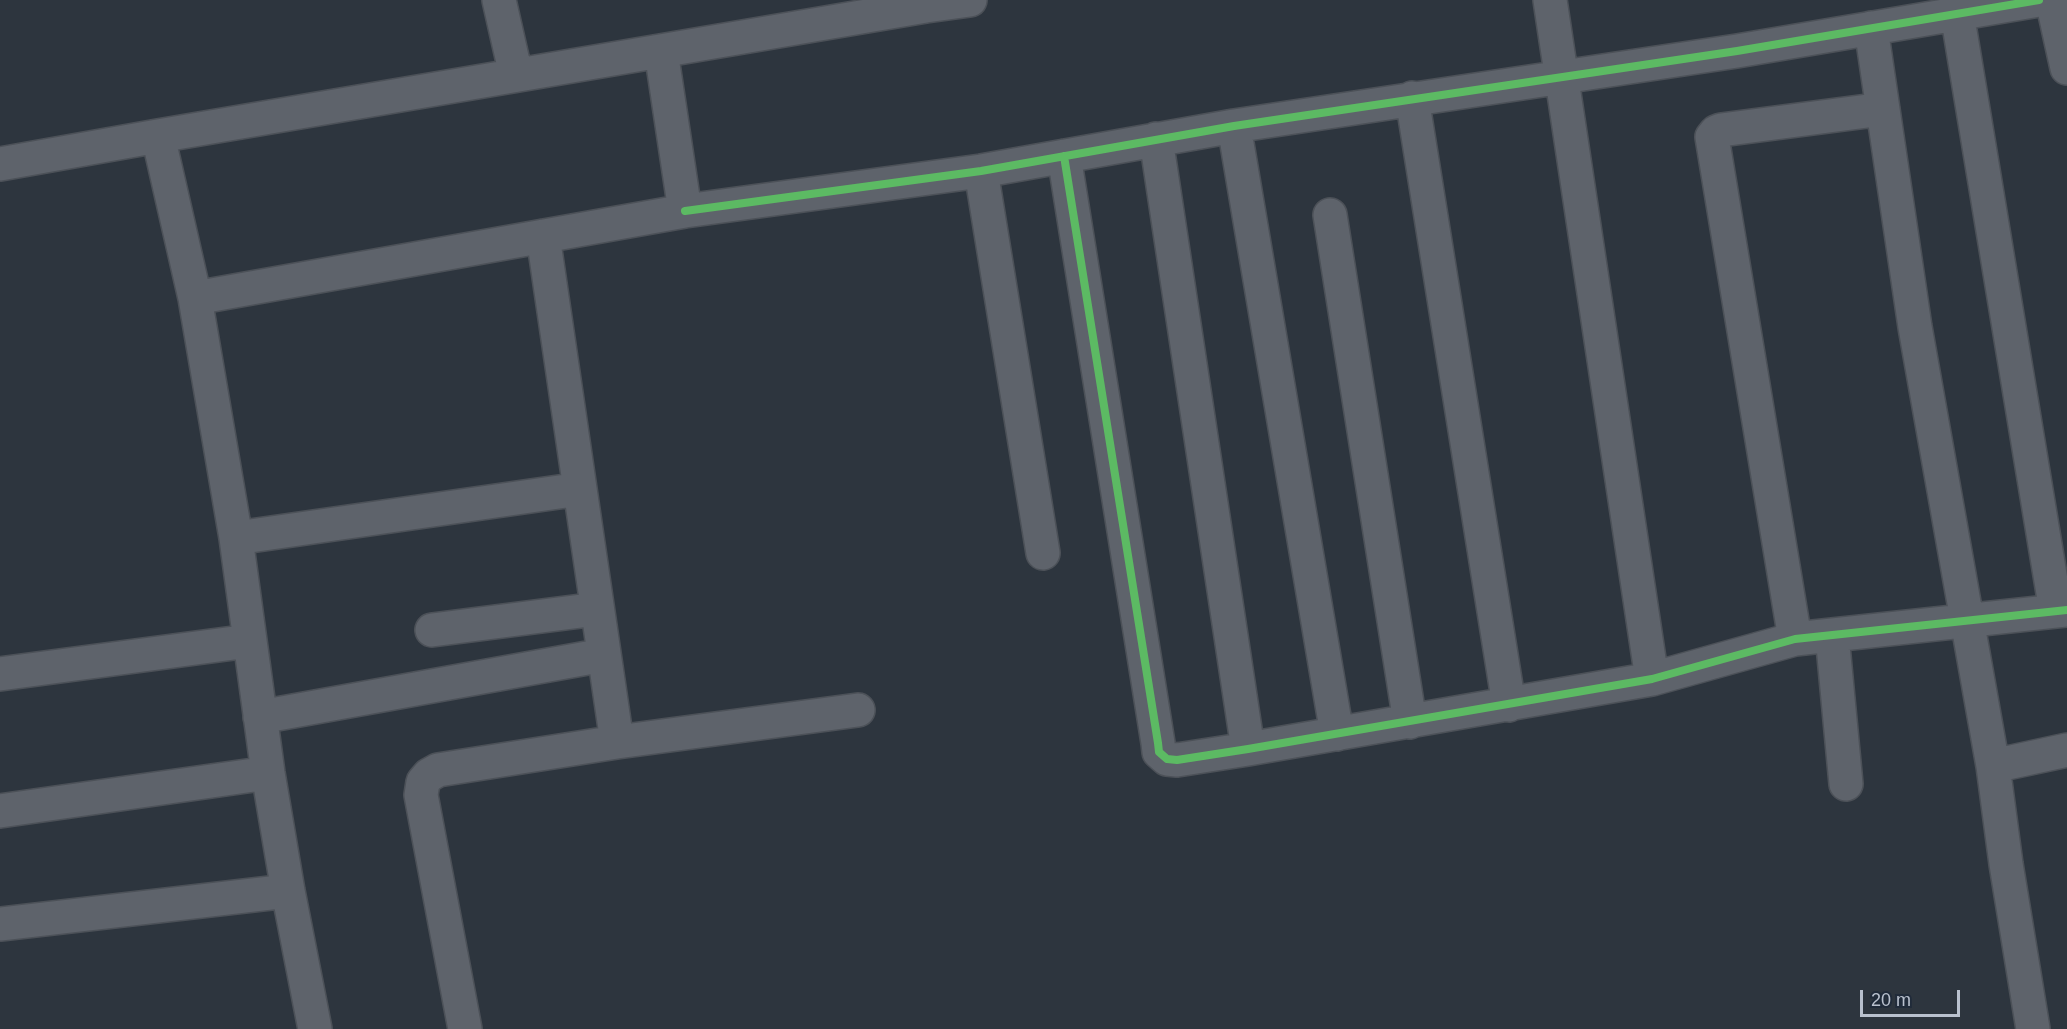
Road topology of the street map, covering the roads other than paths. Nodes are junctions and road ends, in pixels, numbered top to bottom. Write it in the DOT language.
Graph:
graph roads {
  1 [pos="499,0"];
  2 [pos="970,0"];
  3 [pos="1550,0"];
  4 [pos="2039,0"];
  5 [pos="2052,0"];
  6 [pos="1957,13"];
  7 [pos="1871,28"];
  8 [pos="661,51"];
  9 [pos="2067,68"];
  10 [pos="516,75"];
  11 [pos="1561,76"];
  12 [pos="1412,98"];
  13 [pos="1883,109"];
  14 [pos="1234,126"];
  15 [pos="158,136"];
  16 [pos="1156,140"];
  17 [pos="1064,156"];
  18 [pos="0,164"];
  19 [pos="981,171"];
  20 [pos="685,211"];
  21 [pos="1330,215"];
  22 [pos="543,236"];
  23 [pos="195,297"];
  24 [pos="580,489"];
  25 [pos="236,538"];
  26 [pos="1043,553"];
  27 [pos="597,609"];
  28 [pos="2061,611"];
  29 [pos="1968,620"];
  30 [pos="432,630"];
  31 [pos="1832,635"];
  32 [pos="1795,639"];
  33 [pos="249,641"];
  34 [pos="604,655"];
  35 [pos="0,674"];
  36 [pos="1652,679"];
  37 [pos="1509,705"];
  38 [pos="858,710"];
  39 [pos="260,717"];
  40 [pos="1410,722"];
  41 [pos="1337,734"];
  42 [pos="617,742"];
  43 [pos="1248,749"];
  44 [pos="2067,750"];
  45 [pos="1993,766"];
  46 [pos="268,773"];
  47 [pos="1846,784"];
  48 [pos="0,811"];
  49 [pos="288,891"];
  50 [pos="0,924"];
  51 [pos="315,1029"];
  52 [pos="465,1029"];
  53 [pos="2033,1029"];
  1 -- 10 [label="street"];
  2 -- 8 [label="street"];
  3 -- 11 [label="street"];
  4 -- 6 [label="street"];
  5 -- 9 [label="street"];
  6 -- 7 [label="street"];
  6 -- 28 [label="street"];
  7 -- 11 [label="street"];
  7 -- 13 [label="street"];
  8 -- 10 [label="street"];
  8 -- 20 [label="street"];
  10 -- 15 [label="street"];
  11 -- 12 [label="street"];
  11 -- 36 [label="street"];
  12 -- 14 [label="street"];
  12 -- 37 [label="street"];
  13 -- 29 [label="street"];
  13 -- 32 [label="street"];
  14 -- 16 [label="street"];
  14 -- 41 [label="street"];
  15 -- 18 [label="street"];
  15 -- 23 [label="street"];
  16 -- 17 [label="street"];
  16 -- 43 [label="street"];
  17 -- 19 [label="street"];
  17 -- 43 [label="street"];
  19 -- 20 [label="street"];
  19 -- 26 [label="street"];
  20 -- 22 [label="street"];
  21 -- 40 [label="street"];
  22 -- 23 [label="street"];
  22 -- 24 [label="street"];
  23 -- 25 [label="street"];
  24 -- 25 [label="street"];
  24 -- 27 [label="street"];
  25 -- 33 [label="street"];
  27 -- 30 [label="street"];
  27 -- 34 [label="street"];
  28 -- 29 [label="street"];
  29 -- 31 [label="street"];
  29 -- 45 [label="street"];
  31 -- 32 [label="street"];
  31 -- 47 [label="street"];
  32 -- 36 [label="street"];
  33 -- 35 [label="street"];
  33 -- 39 [label="street"];
  34 -- 39 [label="street"];
  34 -- 42 [label="street"];
  36 -- 37 [label="street"];
  37 -- 40 [label="street"];
  38 -- 42 [label="street"];
  39 -- 46 [label="street"];
  40 -- 41 [label="street"];
  41 -- 43 [label="street"];
  42 -- 52 [label="street"];
  44 -- 45 [label="street"];
  45 -- 53 [label="street"];
  46 -- 48 [label="street"];
  46 -- 49 [label="street"];
  49 -- 50 [label="street"];
  49 -- 51 [label="street"];
}
